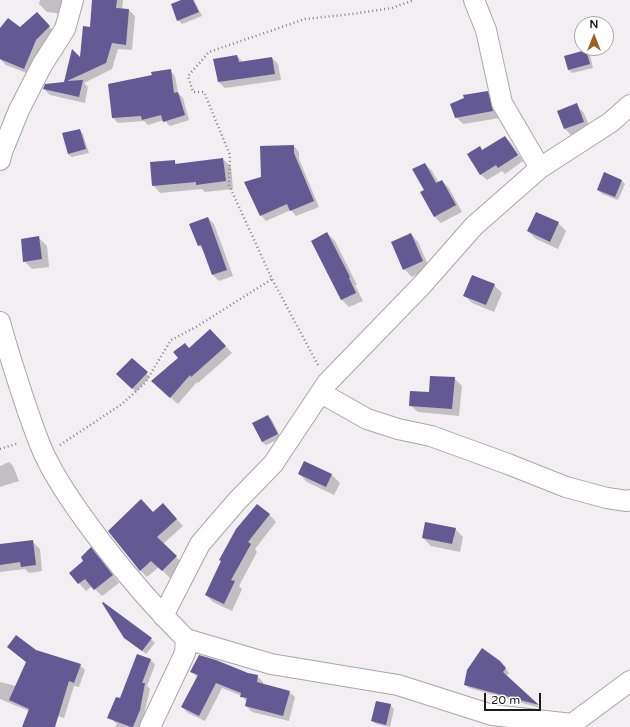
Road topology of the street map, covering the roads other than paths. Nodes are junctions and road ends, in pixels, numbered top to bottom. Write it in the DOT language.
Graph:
graph roads {
  1 [pos="73,0"];
  2 [pos="474,0"];
  3 [pos="630,105"];
  4 [pos="0,160"];
  5 [pos="540,168"];
  6 [pos="0,322"];
  7 [pos="324,388"];
  8 [pos="630,500"];
  9 [pos="163,616"];
  10 [pos="186,639"];
  11 [pos="630,680"];
  12 [pos="150,727"];
  1 -- 4 [label="street"];
  2 -- 5 [label="street"];
  3 -- 5 [label="street"];
  5 -- 7 [label="street"];
  6 -- 9 [label="street"];
  7 -- 8 [label="street"];
  7 -- 9 [label="street"];
  9 -- 10 [label="street"];
  10 -- 11 [label="street"];
  10 -- 12 [label="street"];
}
